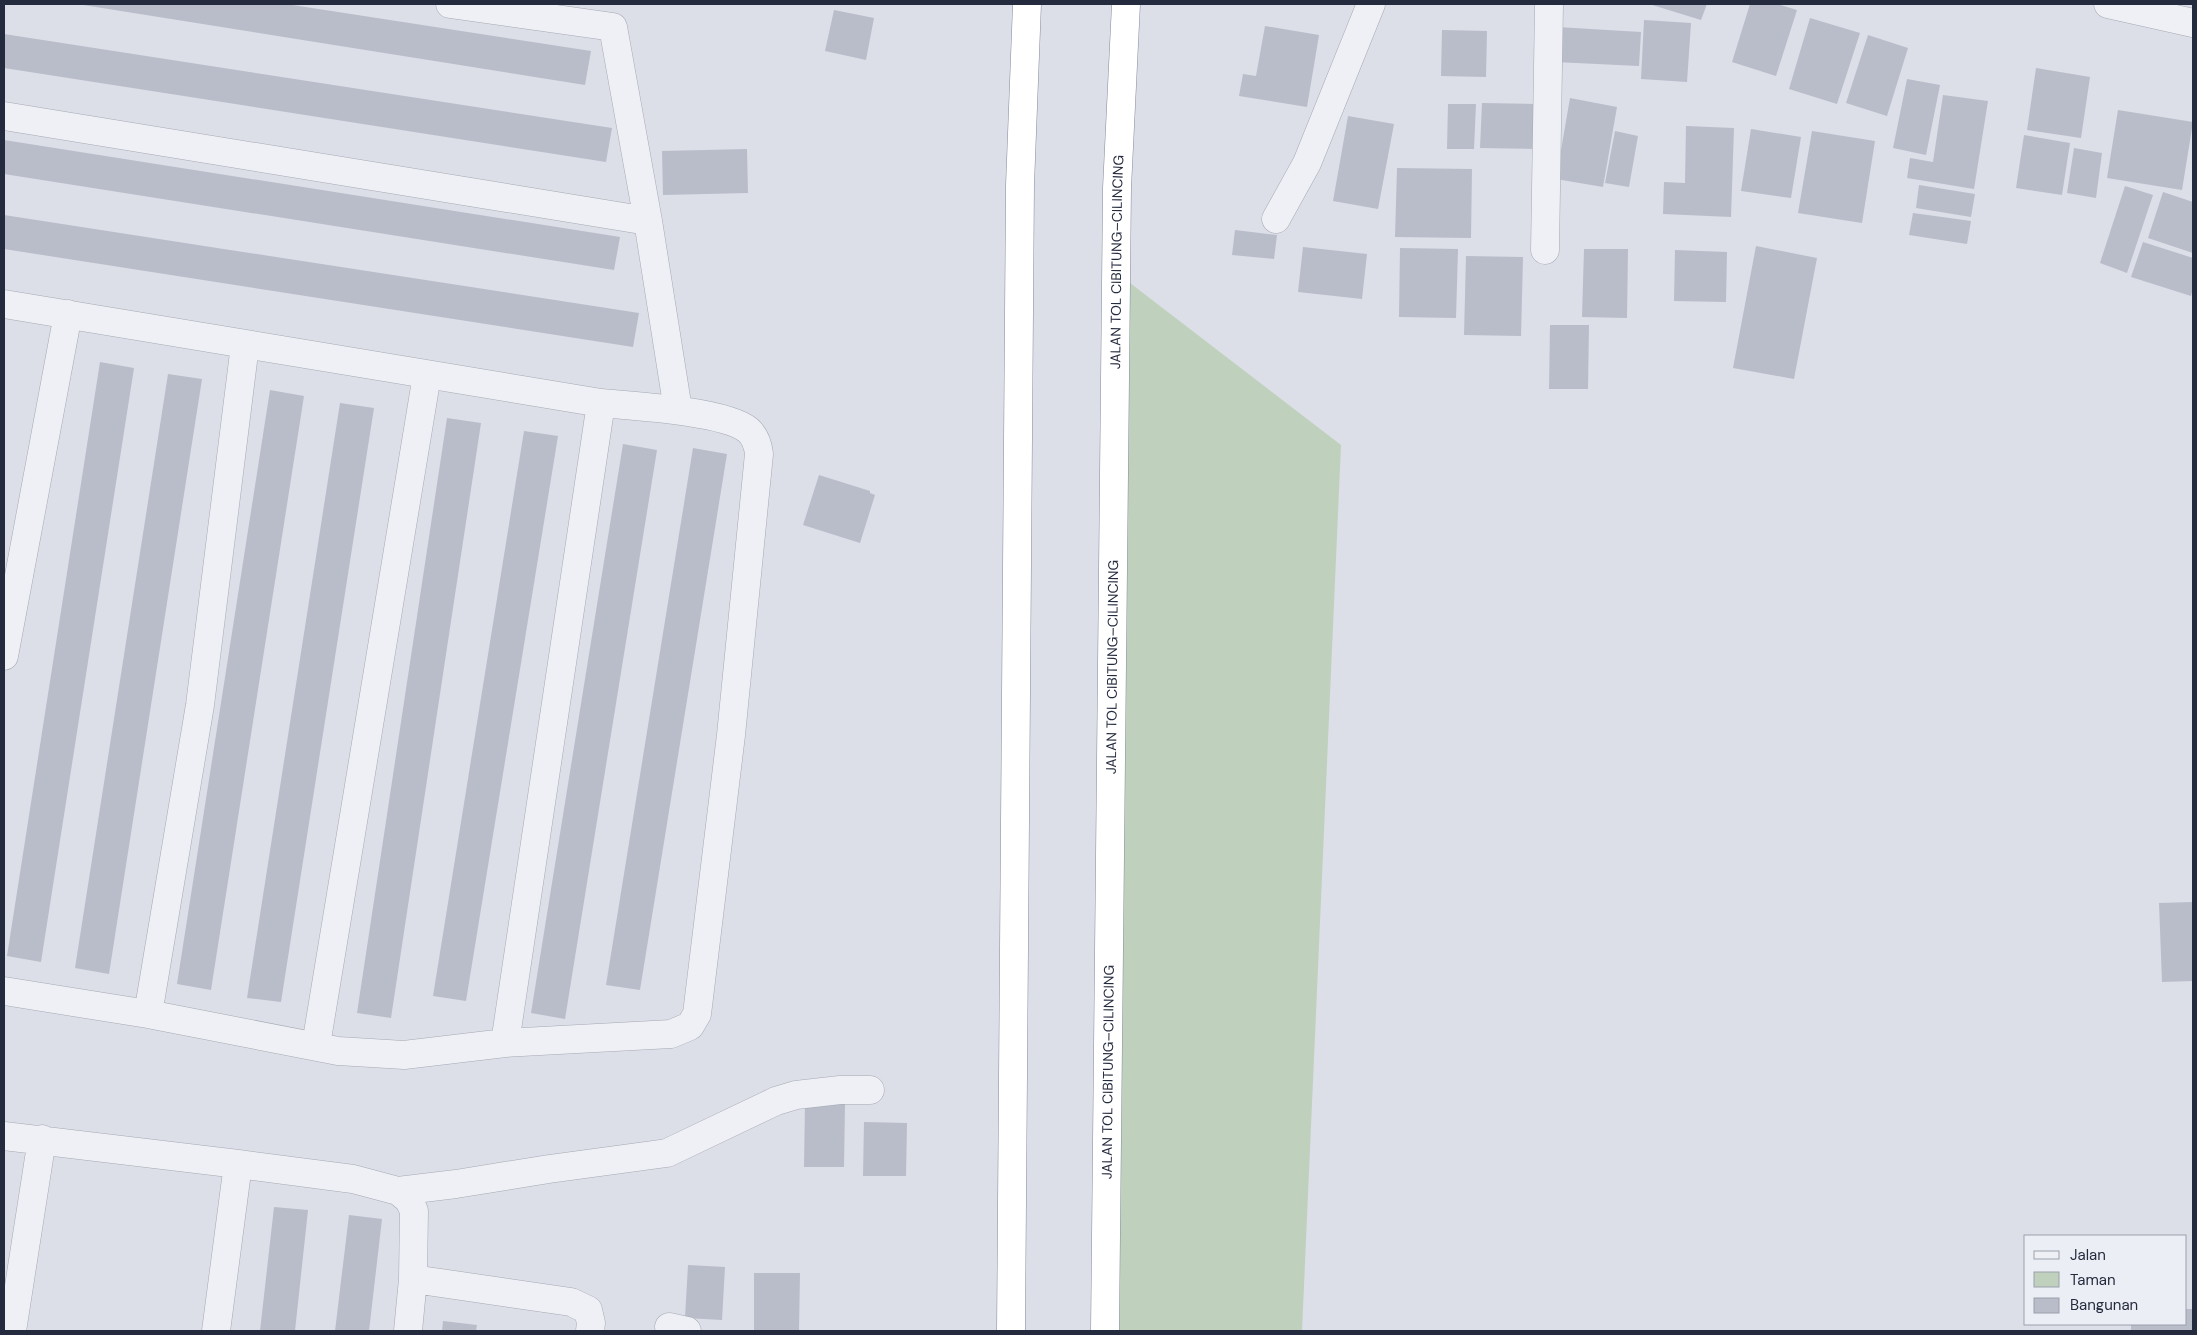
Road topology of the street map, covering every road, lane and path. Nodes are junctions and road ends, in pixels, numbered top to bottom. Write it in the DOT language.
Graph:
graph roads {
  1 [pos="450,4"];
  2 [pos="1027,4"];
  3 [pos="1126,4"];
  4 [pos="1372,4"];
  5 [pos="1549,4"];
  6 [pos="2108,4"];
  7 [pos="2193,23"];
  8 [pos="4,116"];
  9 [pos="1276,219"];
  10 [pos="648,222"];
  11 [pos="1545,250"];
  12 [pos="4,304"];
  13 [pos="68,314"];
  14 [pos="245,345"];
  15 [pos="427,374"];
  16 [pos="601,403"];
  17 [pos="678,410"];
  18 [pos="4,656"];
  19 [pos="4,991"];
  20 [pos="148,1014"];
  21 [pos="505,1043"];
  22 [pos="316,1045"];
  23 [pos="870,1090"];
  24 [pos="4,1136"];
  25 [pos="42,1139"];
  26 [pos="238,1164"];
  27 [pos="398,1190"];
  28 [pos="413,1279"];
  29 [pos="12,1331"];
  30 [pos="216,1331"];
  31 [pos="408,1331"];
  32 [pos="590,1331"];
  33 [pos="1011,1331"];
  34 [pos="1105,1331"];
  1 -- 10 [label="street"];
  2 -- 33 [label="highway"];
  3 -- 34 [label="highway, JALAN TOL CIBITUNG–CILINCING"];
  4 -- 9 [label="street"];
  5 -- 11 [label="street"];
  6 -- 7 [label="street"];
  8 -- 10 [label="street"];
  10 -- 17 [label="street"];
  12 -- 13 [label="street"];
  13 -- 14 [label="street"];
  13 -- 18 [label="street"];
  14 -- 15 [label="street"];
  14 -- 20 [label="street"];
  15 -- 16 [label="street"];
  15 -- 22 [label="street"];
  16 -- 17 [label="street"];
  16 -- 21 [label="street"];
  17 -- 21 [label="street"];
  19 -- 20 [label="street"];
  20 -- 22 [label="street"];
  21 -- 22 [label="street"];
  23 -- 27 [label="street"];
  24 -- 25 [label="street"];
  25 -- 26 [label="street"];
  25 -- 29 [label="street"];
  26 -- 27 [label="street"];
  26 -- 30 [label="street"];
  27 -- 28 [label="street"];
  28 -- 31 [label="street"];
  28 -- 32 [label="street"];
}
